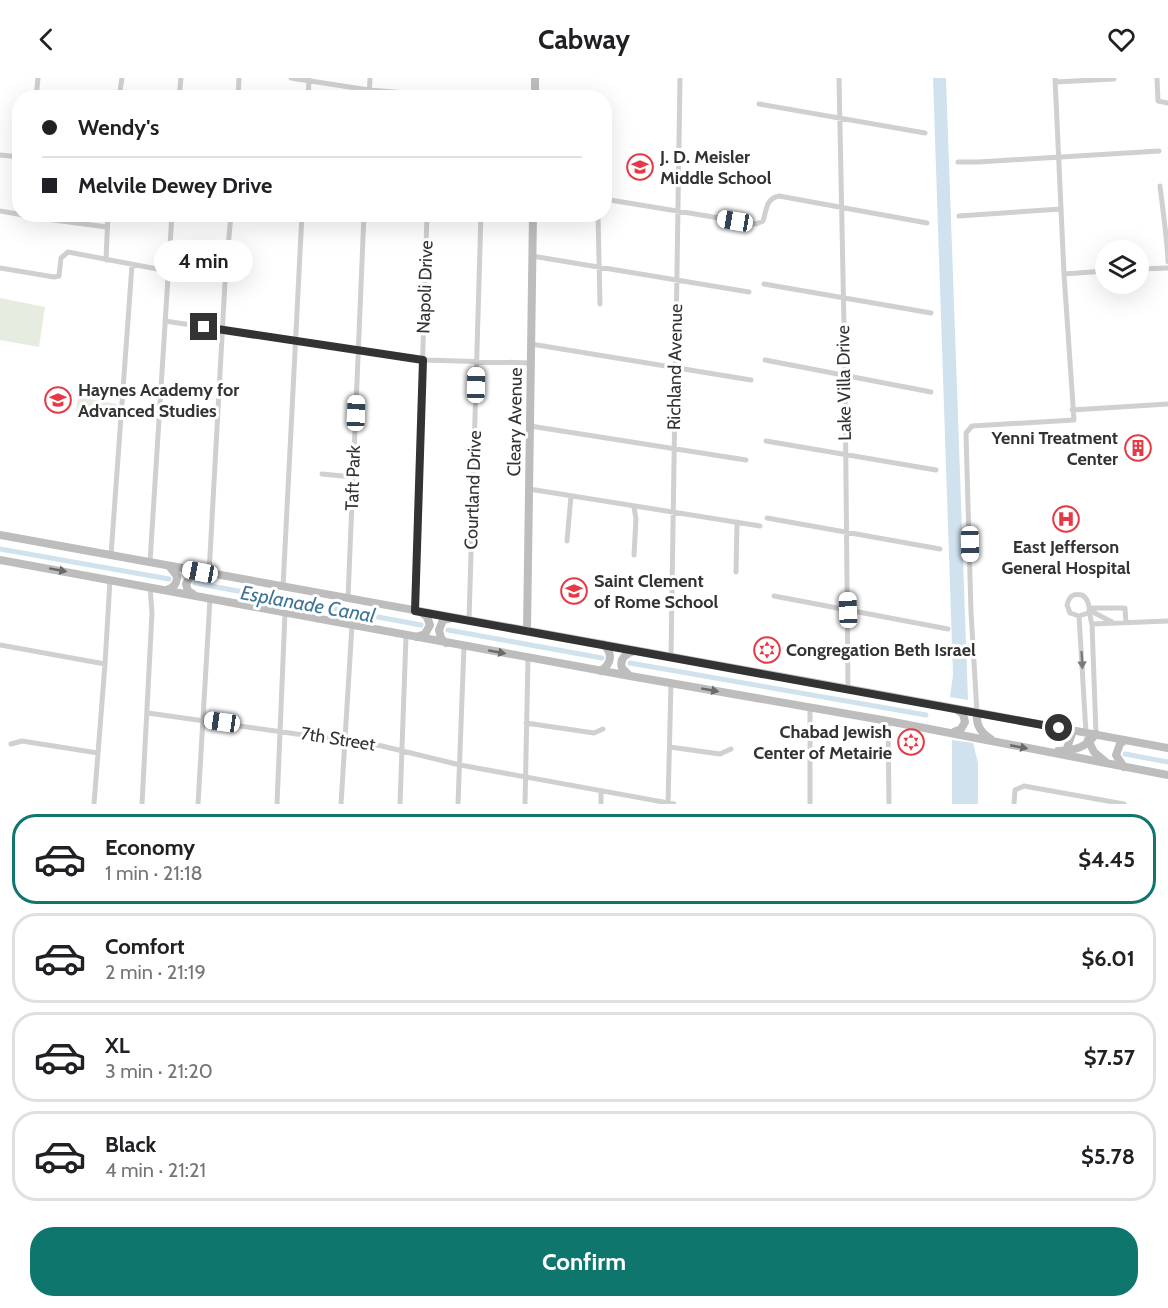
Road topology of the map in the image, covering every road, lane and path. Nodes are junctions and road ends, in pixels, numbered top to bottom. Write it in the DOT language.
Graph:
graph roads {
  1 [pos="291,78"];
  2 [pos="370,78"];
  3 [pos="680,78"];
  4 [pos="839,78"];
  5 [pos="1157,78"];
  6 [pos="1114,79"];
  7 [pos="309,80"];
  8 [pos="1055,80"];
  9 [pos="369,90"];
  10 [pos="1168,103"];
  11 [pos="759,104"];
  12 [pos="840,118"];
  13 [pos="925,133"];
  14 [pos="1159,151"];
  15 [pos="1059,157"];
  16 [pos="958,162"];
  17 [pos="1160,186"];
  18 [pos="612,200"];
  19 [pos="842,207"];
  20 [pos="1061,209"];
  21 [pos="677,211"];
  22 [pos="959,216"];
  23 [pos="69,222"];
  24 [pos="107,222"];
  25 [pos="171,222"];
  26 [pos="230,222"];
  27 [pos="302,222"];
  28 [pos="364,222"];
  29 [pos="427,222"];
  30 [pos="481,222"];
  31 [pos="533,222"];
  32 [pos="598,222"];
  33 [pos="927,223"];
  34 [pos="107,227"];
  35 [pos="532,256"];
  36 [pos="106,260"];
  37 [pos="1168,262"];
  38 [pos="132,265"];
  39 [pos="0,268"];
  40 [pos="600,268"];
  41 [pos="1168,268"];
  42 [pos="1149,269"];
  43 [pos="168,271"];
  44 [pos="1095,272"];
  45 [pos="1064,274"];
  46 [pos="676,281"];
  47 [pos="764,284"];
  48 [pos="749,292"];
  49 [pos="842,297"];
  50 [pos="600,304"];
  51 [pos="931,313"];
  52 [pos="165,321"];
  53 [pos="223,330"];
  54 [pos="296,340"];
  55 [pos="531,344"];
  56 [pos="358,349"];
  57 [pos="423,360"];
  58 [pos="765,360"];
  59 [pos="477,362"];
  60 [pos="531,363"];
  61 [pos="675,368"];
  62 [pos="846,375"];
  63 [pos="751,380"];
  64 [pos="931,392"];
  65 [pos="1168,404"];
  66 [pos="1072,410"];
  67 [pos="530,426"];
  68 [pos="766,441"];
  69 [pos="674,448"];
  70 [pos="845,454"];
  71 [pos="746,460"];
  72 [pos="936,470"];
  73 [pos="322,474"];
  74 [pos="353,477"];
  75 [pos="529,489"];
  76 [pos="572,496"];
  77 [pos="634,507"];
  78 [pos="673,513"];
  79 [pos="767,518"];
  80 [pos="737,522"];
  81 [pos="760,526"];
  82 [pos="846,531"];
  83 [pos="0,535"];
  84 [pos="567,540"];
  85 [pos="940,549"];
  86 [pos="111,555"];
  87 [pos="634,555"];
  88 [pos="0,560"];
  89 [pos="150,562"];
  90 [pos="168,566"];
  91 [pos="200,572"];
  92 [pos="736,572"];
  93 [pos="209,574"];
  94 [pos="110,580"];
  95 [pos="150,587"];
  96 [pos="283,587"];
  97 [pos="165,591"];
  98 [pos="195,596"];
  99 [pos="774,596"];
  100 [pos="348,598"];
  101 [pos="210,599"];
  102 [pos="848,610"];
  103 [pos="1089,610"];
  104 [pos="418,611"];
  105 [pos="285,613"];
  106 [pos="1079,616"];
  107 [pos="453,618"];
  108 [pos="469,621"];
  109 [pos="1168,621"];
  110 [pos="1116,623"];
  111 [pos="1126,623"];
  112 [pos="1092,624"];
  113 [pos="352,625"];
  114 [pos="948,629"];
  115 [pos="527,631"];
  116 [pos="410,636"];
  117 [pos="1080,641"];
  118 [pos="446,643"];
  119 [pos="1093,643"];
  120 [pos="603,644"];
  121 [pos="0,645"];
  122 [pos="464,646"];
  123 [pos="635,650"];
  124 [pos="671,656"];
  125 [pos="528,658"];
  126 [pos="105,664"];
  127 [pos="601,671"];
  128 [pos="630,676"];
  129 [pos="671,683"];
  130 [pos="848,688"];
  131 [pos="810,708"];
  132 [pos="953,708"];
  133 [pos="148,713"];
  134 [pos="977,713"];
  135 [pos="202,720"];
  136 [pos="888,721"];
  137 [pos="526,723"];
  138 [pos="603,729"];
  139 [pos="280,730"];
  140 [pos="1073,731"];
  141 [pos="949,733"];
  142 [pos="1086,733"];
  143 [pos="1096,734"];
  144 [pos="345,740"];
  145 [pos="1125,740"];
  146 [pos="996,742"];
  147 [pos="1089,742"];
  148 [pos="11,744"];
  149 [pos="670,747"];
  150 [pos="1168,748"];
  151 [pos="731,749"];
  152 [pos="403,751"];
  153 [pos="1066,751"];
  154 [pos="1048,752"];
  155 [pos="98,753"];
  156 [pos="1108,764"];
  157 [pos="460,765"];
  158 [pos="1124,767"];
  159 [pos="1168,775"];
  160 [pos="525,777"];
  161 [pos="601,791"];
  162 [pos="1081,796"];
  163 [pos="94,804"];
  164 [pos="142,804"];
  165 [pos="198,804"];
  166 [pos="277,804"];
  167 [pos="341,804"];
  168 [pos="400,804"];
  169 [pos="458,804"];
  170 [pos="525,804"];
  171 [pos="601,804"];
  172 [pos="670,804"];
  173 [pos="810,804"];
  174 [pos="889,804"];
  175 [pos="1014,804"];
  176 [pos="1081,804"];
  177 [pos="1124,804"];
  1 -- 7 [label="street"];
  2 -- 9 [label="street"];
  3 -- 21 [label="street, Richland Avenue"];
  4 -- 12 [label="street, Lake Villa Drive"];
  5 -- 10 [label="street"];
  6 -- 8 [label="street"];
  7 -- 9 [label="street"];
  8 -- 15 [label="street"];
  11 -- 12 [label="street"];
  12 -- 13 [label="street"];
  12 -- 19 [label="street, Lake Villa Drive"];
  14 -- 15 [label="street"];
  15 -- 16 [label="street"];
  15 -- 20 [label="street"];
  17 -- 37 [label="street"];
  18 -- 21 [label="street"];
  19 -- 21 [label="street"];
  19 -- 33 [label="street"];
  19 -- 49 [label="street, Lake Villa Drive"];
  20 -- 22 [label="street"];
  20 -- 45 [label="street"];
  21 -- 46 [label="street, Richland Avenue"];
  23 -- 34 [label="street"];
  24 -- 34 [label="street"];
  25 -- 43 [label="street"];
  26 -- 53 [label="street"];
  27 -- 54 [label="street"];
  28 -- 56 [label="street, Taft Park"];
  29 -- 57 [label="street, Napoli Drive"];
  30 -- 59 [label="street, Courtland Drive"];
  31 -- 35 [label="main road, Cleary Avenue"];
  32 -- 40 [label="street"];
  34 -- 36 [label="street"];
  35 -- 40 [label="street"];
  35 -- 55 [label="main road, Cleary Avenue"];
  36 -- 38 [label="street"];
  36 -- 39 [label="street"];
  38 -- 43 [label="street"];
  38 -- 86 [label="street"];
  40 -- 46 [label="street"];
  40 -- 50 [label="street"];
  41 -- 42 [label="street"];
  43 -- 52 [label="street"];
  44 -- 45 [label="street"];
  45 -- 66 [label="street"];
  46 -- 48 [label="street"];
  46 -- 61 [label="street, Richland Avenue"];
  47 -- 49 [label="street"];
  49 -- 51 [label="street"];
  49 -- 62 [label="street, Lake Villa Drive"];
  52 -- 53 [label="street"];
  52 -- 89 [label="street"];
  53 -- 54 [label="street"];
  53 -- 93 [label="street"];
  54 -- 56 [label="street"];
  54 -- 96 [label="street"];
  55 -- 60 [label="main road, Cleary Avenue"];
  55 -- 61 [label="street"];
  56 -- 57 [label="street"];
  56 -- 74 [label="street, Taft Park"];
  57 -- 59 [label="street"];
  57 -- 104 [label="street, Napoli Drive"];
  58 -- 62 [label="street"];
  59 -- 60 [label="street"];
  59 -- 108 [label="street, Courtland Drive"];
  60 -- 67 [label="main road, Cleary Avenue"];
  61 -- 63 [label="street"];
  61 -- 69 [label="street, Richland Avenue"];
  62 -- 64 [label="street"];
  62 -- 70 [label="street, Lake Villa Drive"];
  65 -- 66 [label="street"];
  66 -- 134 [label="street"];
  67 -- 69 [label="street"];
  67 -- 75 [label="main road, Cleary Avenue"];
  68 -- 70 [label="street"];
  69 -- 71 [label="street"];
  69 -- 78 [label="street, Richland Avenue"];
  70 -- 72 [label="street"];
  70 -- 82 [label="street, Lake Villa Drive"];
  73 -- 74 [label="street"];
  74 -- 100 [label="street, Taft Park"];
  75 -- 76 [label="street"];
  75 -- 115 [label="main road, Cleary Avenue"];
  76 -- 77 [label="street"];
  76 -- 84 [label="street"];
  77 -- 78 [label="street"];
  77 -- 87 [label="street"];
  78 -- 80 [label="street"];
  78 -- 124 [label="street, Richland Avenue"];
  79 -- 82 [label="street"];
  80 -- 81 [label="street"];
  80 -- 92 [label="street"];
  82 -- 85 [label="street"];
  82 -- 102 [label="street, Lake Villa Drive"];
  83 -- 86 [label="main road"];
  86 -- 89 [label="main road"];
  88 -- 94 [label="main road, one-way"];
  89 -- 90 [label="main road"];
  90 -- 91 [label="main road"];
  90 -- 97 [label="main road"];
  91 -- 93 [label="main road"];
  91 -- 98 [label="main road"];
  93 -- 96 [label="main road"];
  94 -- 95 [label="main road"];
  94 -- 126 [label="street"];
  95 -- 97 [label="main road"];
  95 -- 133 [label="street"];
  96 -- 100 [label="main road"];
  97 -- 98 [label="main road"];
  98 -- 101 [label="main road"];
  99 -- 102 [label="street"];
  100 -- 104 [label="main road"];
  101 -- 105 [label="main road"];
  101 -- 135 [label="street"];
  102 -- 114 [label="street"];
  102 -- 130 [label="street, Lake Villa Drive"];
  103 -- 106 [label="street"];
  103 -- 106 [label="street"];
  103 -- 110 [label="street"];
  103 -- 111 [label="street"];
  103 -- 112 [label="street"];
  104 -- 107 [label="main road"];
  104 -- 116 [label="main road"];
  105 -- 113 [label="main road"];
  105 -- 139 [label="street"];
  106 -- 117 [label="street"];
  107 -- 108 [label="main road"];
  107 -- 118 [label="main road"];
  108 -- 115 [label="main road"];
  109 -- 111 [label="street"];
  110 -- 111 [label="street"];
  110 -- 112 [label="street"];
  112 -- 119 [label="street"];
  113 -- 116 [label="main road"];
  113 -- 144 [label="street"];
  115 -- 120 [label="main road"];
  116 -- 118 [label="main road"];
  116 -- 152 [label="street"];
  117 -- 119 [label="street"];
  117 -- 142 [label="street, one-way"];
  118 -- 122 [label="main road"];
  119 -- 143 [label="street"];
  120 -- 123 [label="main road"];
  120 -- 127 [label="main road"];
  121 -- 126 [label="street"];
  122 -- 125 [label="main road, one-way"];
  122 -- 157 [label="street"];
  123 -- 124 [label="main road"];
  123 -- 128 [label="main road"];
  124 -- 130 [label="main road"];
  125 -- 127 [label="main road"];
  125 -- 137 [label="street"];
  126 -- 155 [label="street"];
  127 -- 128 [label="main road"];
  128 -- 129 [label="main road"];
  129 -- 131 [label="main road, one-way"];
  129 -- 149 [label="street"];
  130 -- 132 [label="main road"];
  131 -- 136 [label="main road"];
  131 -- 173 [label="street"];
  132 -- 134 [label="main road"];
  132 -- 141 [label="main road"];
  133 -- 135 [label="street, 7th Street"];
  133 -- 164 [label="street"];
  134 -- 140 [label="main road"];
  134 -- 146 [label="main road"];
  135 -- 139 [label="street, 7th Street"];
  135 -- 165 [label="street"];
  136 -- 141 [label="main road"];
  136 -- 174 [label="street"];
  137 -- 138 [label="street"];
  137 -- 160 [label="street"];
  139 -- 144 [label="street, 7th Street"];
  139 -- 166 [label="street"];
  140 -- 142 [label="main road"];
  140 -- 153 [label="main road"];
  141 -- 146 [label="main road"];
  142 -- 143 [label="main road"];
  142 -- 147 [label="main road"];
  143 -- 145 [label="main road"];
  143 -- 147 [label="main road"];
  144 -- 152 [label="street, 7th Street"];
  144 -- 167 [label="street"];
  145 -- 150 [label="main road"];
  145 -- 158 [label="main road"];
  146 -- 154 [label="main road, one-way"];
  147 -- 153 [label="main road"];
  147 -- 156 [label="main road"];
  148 -- 155 [label="street"];
  149 -- 151 [label="street"];
  149 -- 172 [label="street"];
  152 -- 157 [label="street, 7th Street"];
  152 -- 168 [label="street"];
  153 -- 154 [label="main road"];
  154 -- 156 [label="main road"];
  155 -- 163 [label="street"];
  156 -- 158 [label="main road"];
  157 -- 160 [label="street, 7th Street"];
  157 -- 169 [label="street"];
  158 -- 159 [label="main road"];
  160 -- 161 [label="street, 7th Street"];
  160 -- 170 [label="street"];
  161 -- 171 [label="street"];
  161 -- 172 [label="street, 7th Street"];
  162 -- 175 [label="street"];
  162 -- 176 [label="street"];
  162 -- 177 [label="street"];
}
